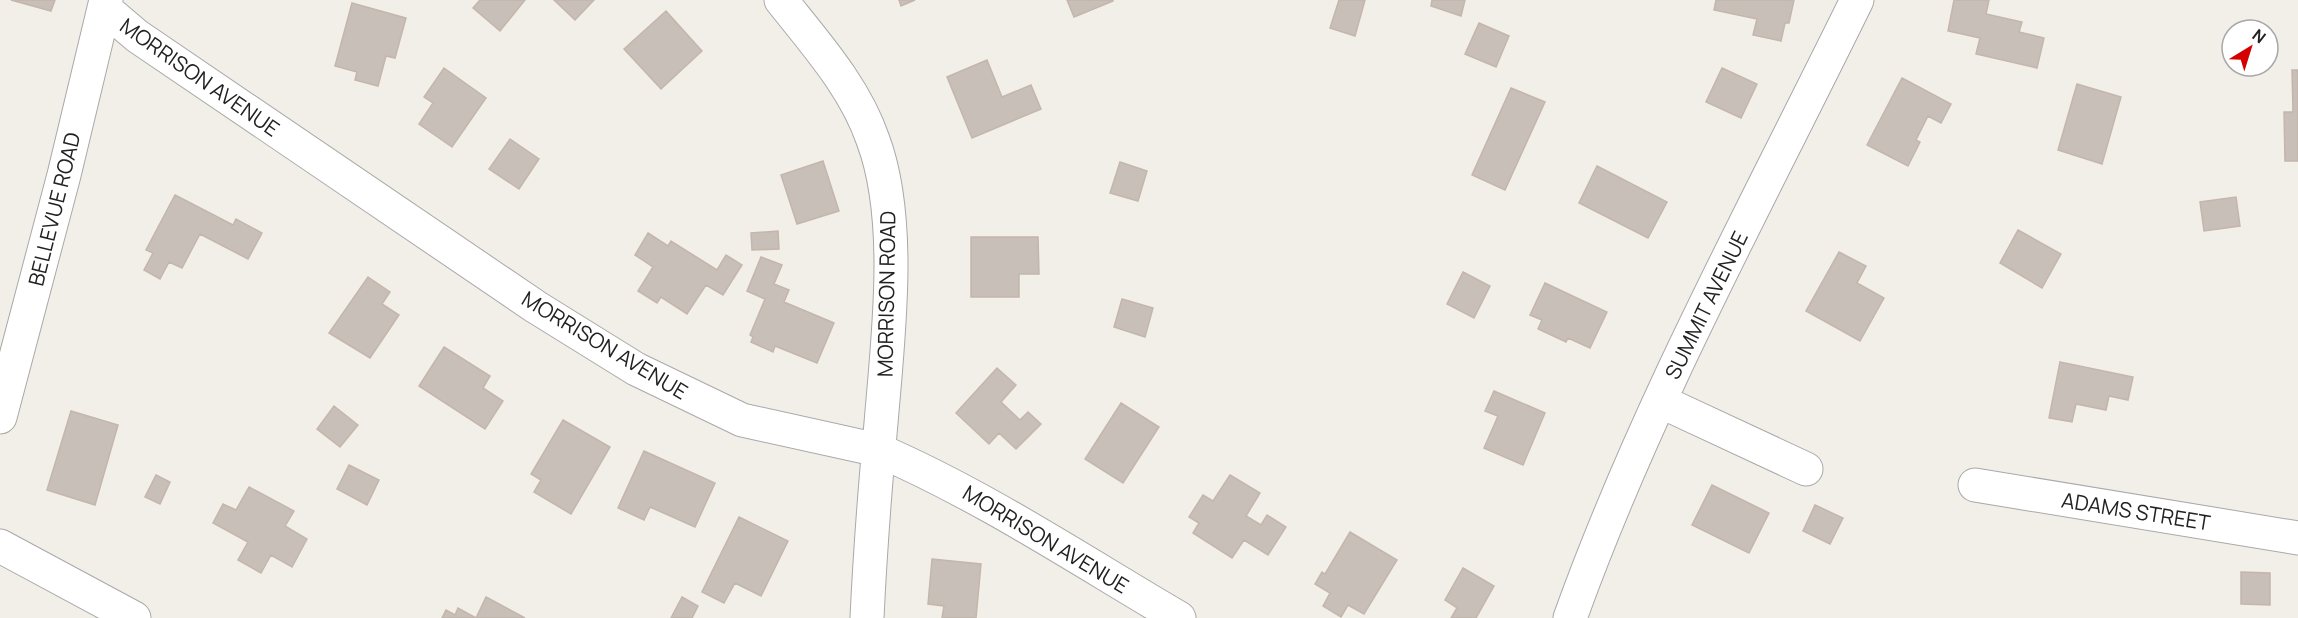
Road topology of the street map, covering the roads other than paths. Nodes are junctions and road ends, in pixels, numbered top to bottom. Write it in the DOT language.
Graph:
graph roads {
  1 [pos="781,0"];
  2 [pos="1857,0"];
  3 [pos="105,4"];
  4 [pos="1660,401"];
  5 [pos="0,417"];
  6 [pos="878,450"];
  7 [pos="1806,469"];
  8 [pos="1975,485"];
  9 [pos="2298,538"];
  10 [pos="0,546"];
  11 [pos="134,618"];
  12 [pos="867,618"];
  13 [pos="1179,618"];
  14 [pos="1570,618"];
  1 -- 6 [label="street, MORRISON ROAD"];
  2 -- 4 [label="street, SUMMIT AVENUE"];
  3 -- 5 [label="street, BELLEVUE ROAD"];
  3 -- 6 [label="street, MORRISON AVENUE"];
  4 -- 7 [label="street"];
  4 -- 14 [label="street, SUMMIT AVENUE"];
  6 -- 12 [label="street, MORRISON ROAD"];
  6 -- 13 [label="street, MORRISON AVENUE"];
  8 -- 9 [label="street, ADAMS STREET"];
  10 -- 11 [label="street"];
}
